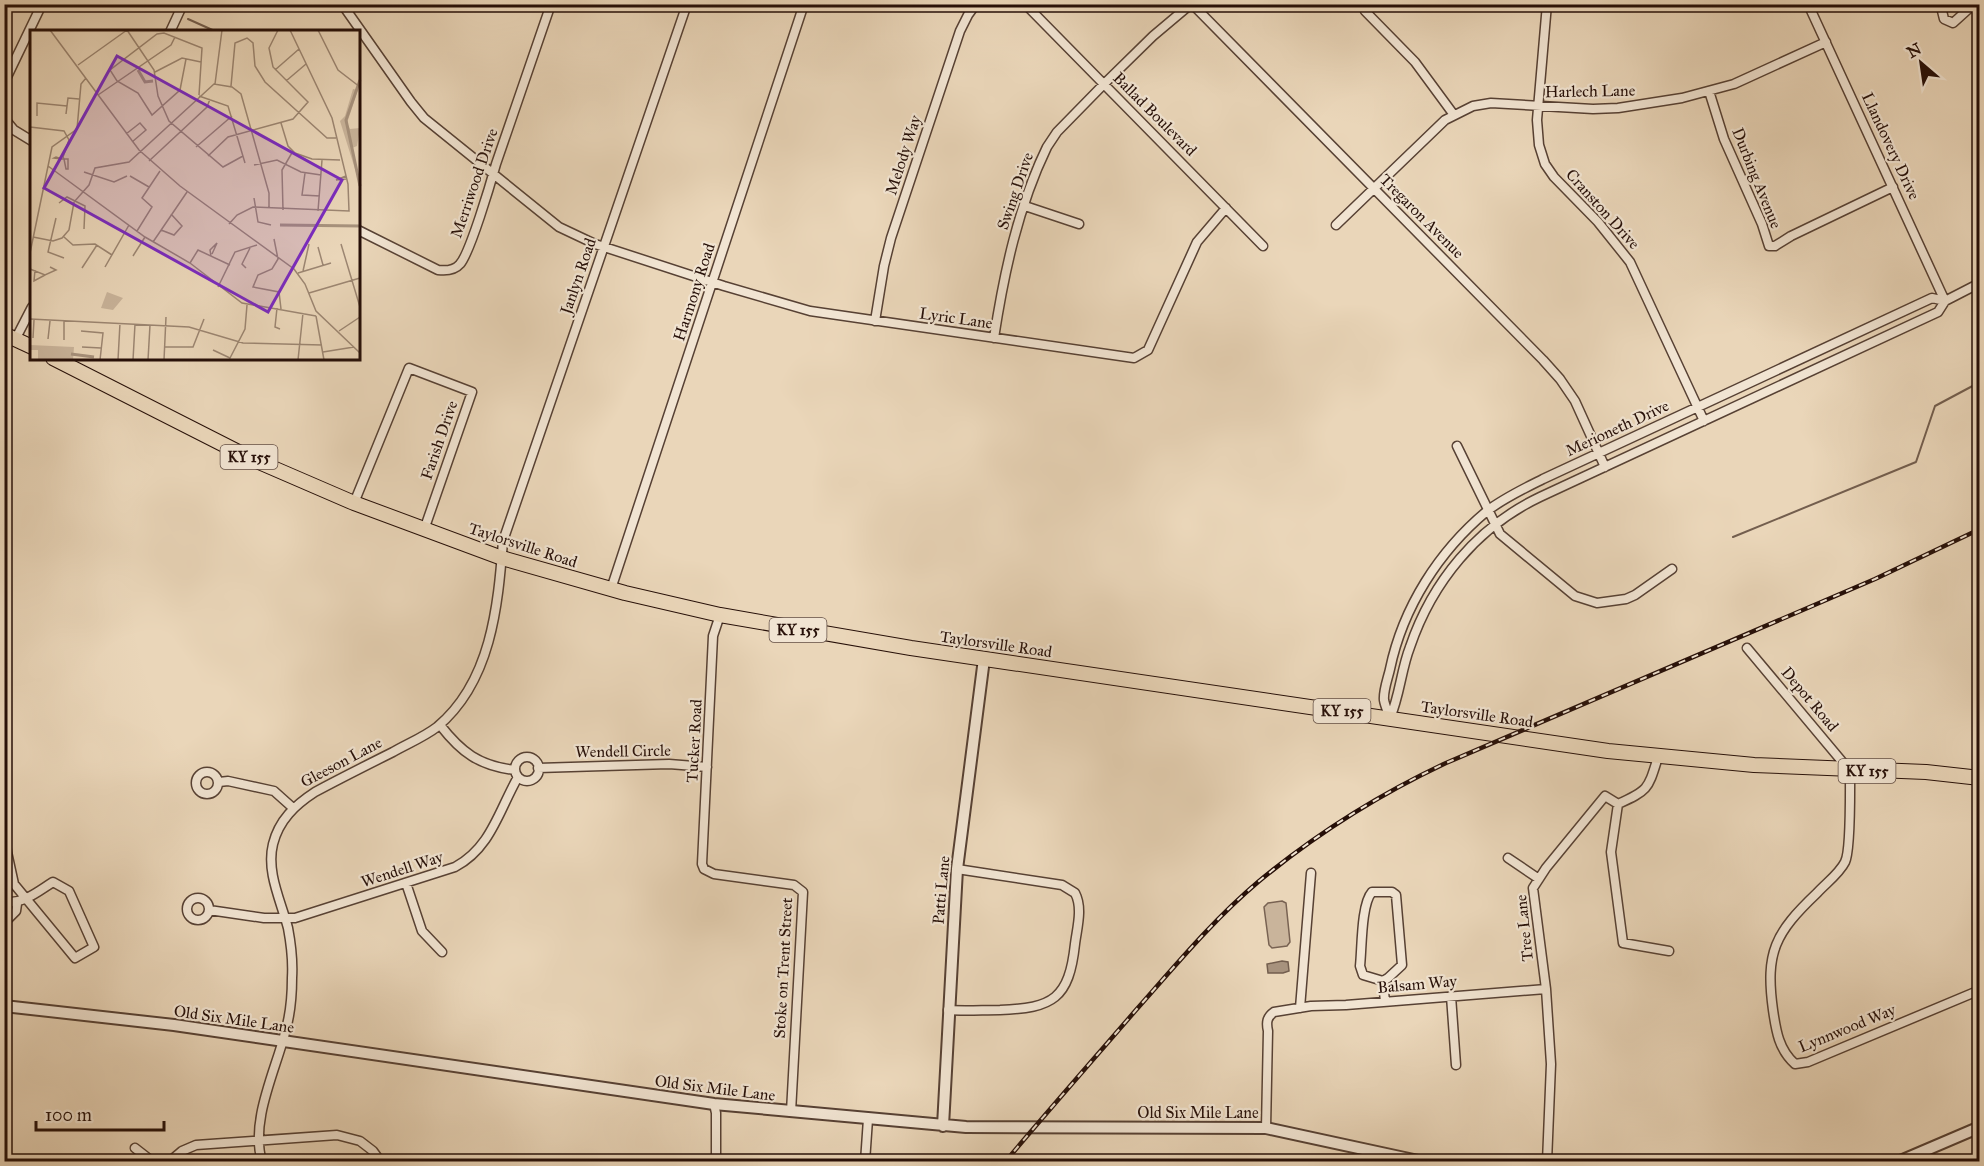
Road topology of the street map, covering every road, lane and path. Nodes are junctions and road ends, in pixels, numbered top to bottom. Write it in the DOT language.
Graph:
graph roads {
  1 [pos="42,4"];
  2 [pos="183,4"];
  3 [pos="342,4"];
  4 [pos="551,4"];
  5 [pos="687,4"];
  6 [pos="804,4"];
  7 [pos="976,4"];
  8 [pos="1025,4"];
  9 [pos="1192,4"];
  10 [pos="1546,4"];
  11 [pos="1808,4"];
  12 [pos="1947,4"];
  13 [pos="1974,4"];
  14 [pos="1365,11"];
  15 [pos="171,30"];
  16 [pos="1826,42"];
  17 [pos="4,83"];
  18 [pos="1104,84"];
  19 [pos="1709,92"];
  20 [pos="1538,106"];
  21 [pos="1454,115"];
  22 [pos="4,118"];
  23 [pos="30,140"];
  24 [pos="494,174"];
  25 [pos="1893,187"];
  26 [pos="1374,189"];
  27 [pos="1024,206"];
  28 [pos="1227,208"];
  29 [pos="1079,224"];
  30 [pos="1336,225"];
  31 [pos="360,231"];
  32 [pos="1263,246"];
  33 [pos="604,247"];
  34 [pos="713,283"];
  35 [pos="1980,283"];
  36 [pos="1945,301"];
  37 [pos="30,310"];
  38 [pos="874,321"];
  39 [pos="10,337"];
  40 [pos="994,338"];
  41 [pos="30,346"];
  42 [pos="58,360"];
  43 [pos="1697,407"];
  44 [pos="1704,421"];
  45 [pos="1457,446"];
  46 [pos="1598,453"];
  47 [pos="1605,467"];
  48 [pos="354,503"];
  49 [pos="1488,511"];
  50 [pos="1495,524"];
  51 [pos="424,530"];
  52 [pos="502,558"];
  53 [pos="1672,569"];
  54 [pos="611,589"];
  55 [pos="720,615"];
  56 [pos="1747,648"];
  57 [pos="984,659"];
  58 [pos="1390,718"];
  59 [pos="440,725"];
  60 [pos="1658,757"];
  61 [pos="708,767"];
  62 [pos="538,768"];
  63 [pos="1850,771"];
  64 [pos="516,774"];
  65 [pos="1980,778"];
  66 [pos="219,782"];
  67 [pos="1618,804"];
  68 [pos="293,808"];
  69 [pos="4,826"];
  70 [pos="1508,858"];
  71 [pos="704,869"];
  72 [pos="957,869"];
  73 [pos="1311,873"];
  74 [pos="1539,879"];
  75 [pos="406,883"];
  76 [pos="27,898"];
  77 [pos="4,902"];
  78 [pos="17,904"];
  79 [pos="209,910"];
  80 [pos="285,918"];
  81 [pos="4,923"];
  82 [pos="1669,951"];
  83 [pos="442,952"];
  84 [pos="1383,981"];
  85 [pos="1546,989"];
  86 [pos="1980,990"];
  87 [pos="1451,996"];
  88 [pos="1385,1002"];
  89 [pos="4,1006"];
  90 [pos="1295,1009"];
  91 [pos="948,1010"];
  92 [pos="282,1041"];
  93 [pos="1456,1065"];
  94 [pos="714,1104"];
  95 [pos="791,1112"];
  96 [pos="868,1119"];
  97 [pos="943,1126"];
  98 [pos="1980,1127"];
  99 [pos="1266,1128"];
  100 [pos="258,1139"];
  101 [pos="135,1149"];
  102 [pos="153,1161"];
  103 [pos="169,1161"];
  104 [pos="262,1161"];
  105 [pos="381,1161"];
  106 [pos="716,1161"];
  107 [pos="865,1161"];
  108 [pos="1423,1161"];
  109 [pos="1546,1161"];
  110 [pos="1898,1161"];
  1 -- 17 [label="street"];
  2 -- 15 [label="street"];
  3 -- 24 [label="street, Lyric Lane"];
  4 -- 24 [label="street, Merriwood Drive"];
  5 -- 33 [label="street, Janlyn Road"];
  6 -- 34 [label="street, Harmony Road"];
  7 -- 38 [label="street, Melody Way"];
  8 -- 18 [label="street, Ballad Boulevard"];
  9 -- 18 [label="street, Swing Drive"];
  9 -- 26 [label="street, Tregaron Avenue"];
  10 -- 20 [label="street, Cranston Drive"];
  11 -- 16 [label="street, Llandovery Drive"];
  12 -- 13 [label="street"];
  14 -- 21 [label="street"];
  16 -- 19 [label="street, Harlech Lane"];
  16 -- 25 [label="street, Llandovery Drive"];
  18 -- 27 [label="street, Swing Drive"];
  18 -- 28 [label="street, Ballad Boulevard"];
  19 -- 20 [label="street, Harlech Lane"];
  19 -- 25 [label="street, Durbing Avenue"];
  20 -- 21 [label="street, Harlech Lane"];
  20 -- 43 [label="street, Cranston Drive"];
  21 -- 26 [label="street, Harlech Lane"];
  22 -- 23 [label="street"];
  24 -- 31 [label="street, Merriwood Drive"];
  24 -- 33 [label="street, Lyric Lane"];
  25 -- 36 [label="street, Llandovery Drive"];
  26 -- 30 [label="street, Harlech Lane"];
  26 -- 46 [label="street, Tregaron Avenue"];
  27 -- 29 [label="street"];
  27 -- 40 [label="street, Swing Drive"];
  28 -- 32 [label="street, Ballad Boulevard"];
  28 -- 40 [label="street, Lyric Lane"];
  33 -- 34 [label="street, Lyric Lane"];
  33 -- 52 [label="street, Janlyn Road"];
  34 -- 38 [label="street, Lyric Lane"];
  34 -- 54 [label="street, Harmony Road"];
  35 -- 36 [label="street, Merioneth Drive"];
  36 -- 43 [label="street, Merioneth Drive"];
  36 -- 44 [label="street"];
  37 -- 39 [label="street"];
  38 -- 40 [label="street, Lyric Lane"];
  39 -- 41 [label="main road"];
  42 -- 48 [label="main road, Taylorsville Road / KY 155"];
  43 -- 44 [label="street, Cranston Drive"];
  43 -- 46 [label="street, Merioneth Drive"];
  44 -- 47 [label="street"];
  45 -- 49 [label="street"];
  46 -- 47 [label="street, Tregaron Avenue"];
  46 -- 49 [label="street, Merioneth Drive"];
  47 -- 50 [label="street"];
  48 -- 51 [label="main road, Taylorsville Road / KY 155"];
  48 -- 51 [label="street, Farish Drive"];
  49 -- 50 [label="street"];
  49 -- 58 [label="street, Merioneth Drive"];
  50 -- 53 [label="street"];
  50 -- 58 [label="street"];
  51 -- 52 [label="main road, Taylorsville Road / KY 155"];
  52 -- 54 [label="main road, Taylorsville Road / KY 155"];
  52 -- 59 [label="street, Gleeson Lane"];
  54 -- 55 [label="main road, Taylorsville Road / KY 155"];
  55 -- 57 [label="main road, Taylorsville Road / KY 155"];
  55 -- 61 [label="street, Tucker Road"];
  56 -- 63 [label="street, Depot Road"];
  57 -- 58 [label="main road, Taylorsville Road / KY 155"];
  57 -- 72 [label="street, Patti Lane"];
  58 -- 60 [label="main road, Taylorsville Road / KY 155"];
  59 -- 64 [label="street"];
  59 -- 68 [label="street, Gleeson Lane"];
  60 -- 63 [label="main road, Taylorsville Road / KY 155"];
  60 -- 67 [label="street, Tree Lane"];
  61 -- 62 [label="street, Wendell Circle"];
  61 -- 71 [label="street, Tucker Road"];
  62 -- 64 [label="street, Wendell Circle"];
  62 -- 64 [label="street, Wendell Circle"];
  63 -- 65 [label="main road, Taylorsville Road / KY 155"];
  63 -- 86 [label="street, Lynnwood Way"];
  64 -- 75 [label="street, Wendell Way"];
  66 -- 68 [label="street"];
  67 -- 74 [label="street, Tree Lane"];
  67 -- 82 [label="street"];
  68 -- 80 [label="street, Gleeson Lane"];
  69 -- 76 [label="street"];
  70 -- 74 [label="street"];
  71 -- 95 [label="street, Stoke on Trent Street"];
  72 -- 91 [label="street, Patti Lane"];
  72 -- 91 [label="street"];
  73 -- 90 [label="street"];
  74 -- 85 [label="street, Tree Lane"];
  75 -- 80 [label="street, Wendell Way"];
  75 -- 83 [label="street"];
  76 -- 76 [label="street"];
  76 -- 78 [label="street"];
  77 -- 78 [label="street"];
  78 -- 81 [label="street"];
  79 -- 80 [label="street, Wendell Way"];
  80 -- 92 [label="street, Gleeson Lane"];
  84 -- 84 [label="street"];
  84 -- 88 [label="street"];
  85 -- 87 [label="street, Balsam Way"];
  85 -- 109 [label="street, Tree Lane"];
  87 -- 88 [label="street, Balsam Way"];
  87 -- 93 [label="street"];
  88 -- 90 [label="street, Balsam Way"];
  89 -- 92 [label="street, Old Six Mile Lane"];
  90 -- 99 [label="street"];
  91 -- 97 [label="street, Patti Lane"];
  92 -- 94 [label="street, Old Six Mile Lane"];
  92 -- 100 [label="street, Gleeson Lane"];
  94 -- 95 [label="street, Old Six Mile Lane"];
  94 -- 106 [label="street"];
  95 -- 96 [label="street, Old Six Mile Lane"];
  96 -- 97 [label="street, Old Six Mile Lane"];
  96 -- 107 [label="street"];
  97 -- 99 [label="street, Old Six Mile Lane"];
  98 -- 110 [label="street"];
  99 -- 108 [label="street, Old Six Mile Lane"];
  100 -- 103 [label="street"];
  100 -- 104 [label="street, Gleeson Lane"];
  100 -- 105 [label="street"];
  101 -- 102 [label="street"];
}
